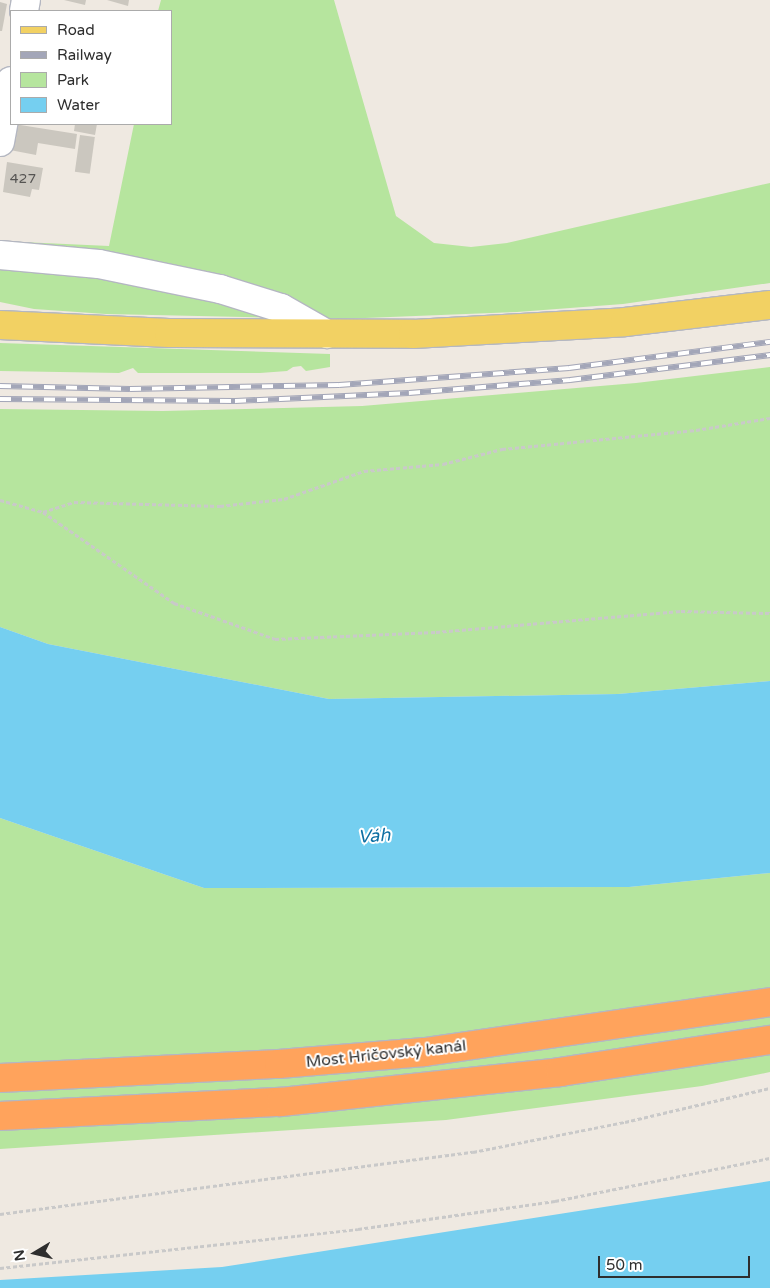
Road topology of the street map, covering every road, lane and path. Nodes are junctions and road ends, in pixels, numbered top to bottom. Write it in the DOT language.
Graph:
graph roads {
  1 [pos="10,87"];
  2 [pos="0,142"];
  3 [pos="0,255"];
  4 [pos="770,305"];
  5 [pos="0,325"];
  6 [pos="327,334"];
  7 [pos="770,418"];
  8 [pos="0,500"];
  9 [pos="43,512"];
  10 [pos="770,612"];
  11 [pos="770,1002"];
  12 [pos="770,1040"];
  13 [pos="0,1078"];
  14 [pos="770,1088"];
  15 [pos="0,1116"];
  16 [pos="770,1158"];
  17 [pos="0,1214"];
  18 [pos="0,1268"];
  1 -- 2 [label="street"];
  3 -- 6 [label="street"];
  4 -- 6 [label="main road"];
  5 -- 6 [label="main road"];
  7 -- 9 [label="path"];
  8 -- 9 [label="path"];
  9 -- 10 [label="path"];
  11 -- 13 [label="highway, Most Hričovský kanál"];
  12 -- 15 [label="highway"];
  14 -- 17 [label="path"];
  16 -- 18 [label="path"];
}
